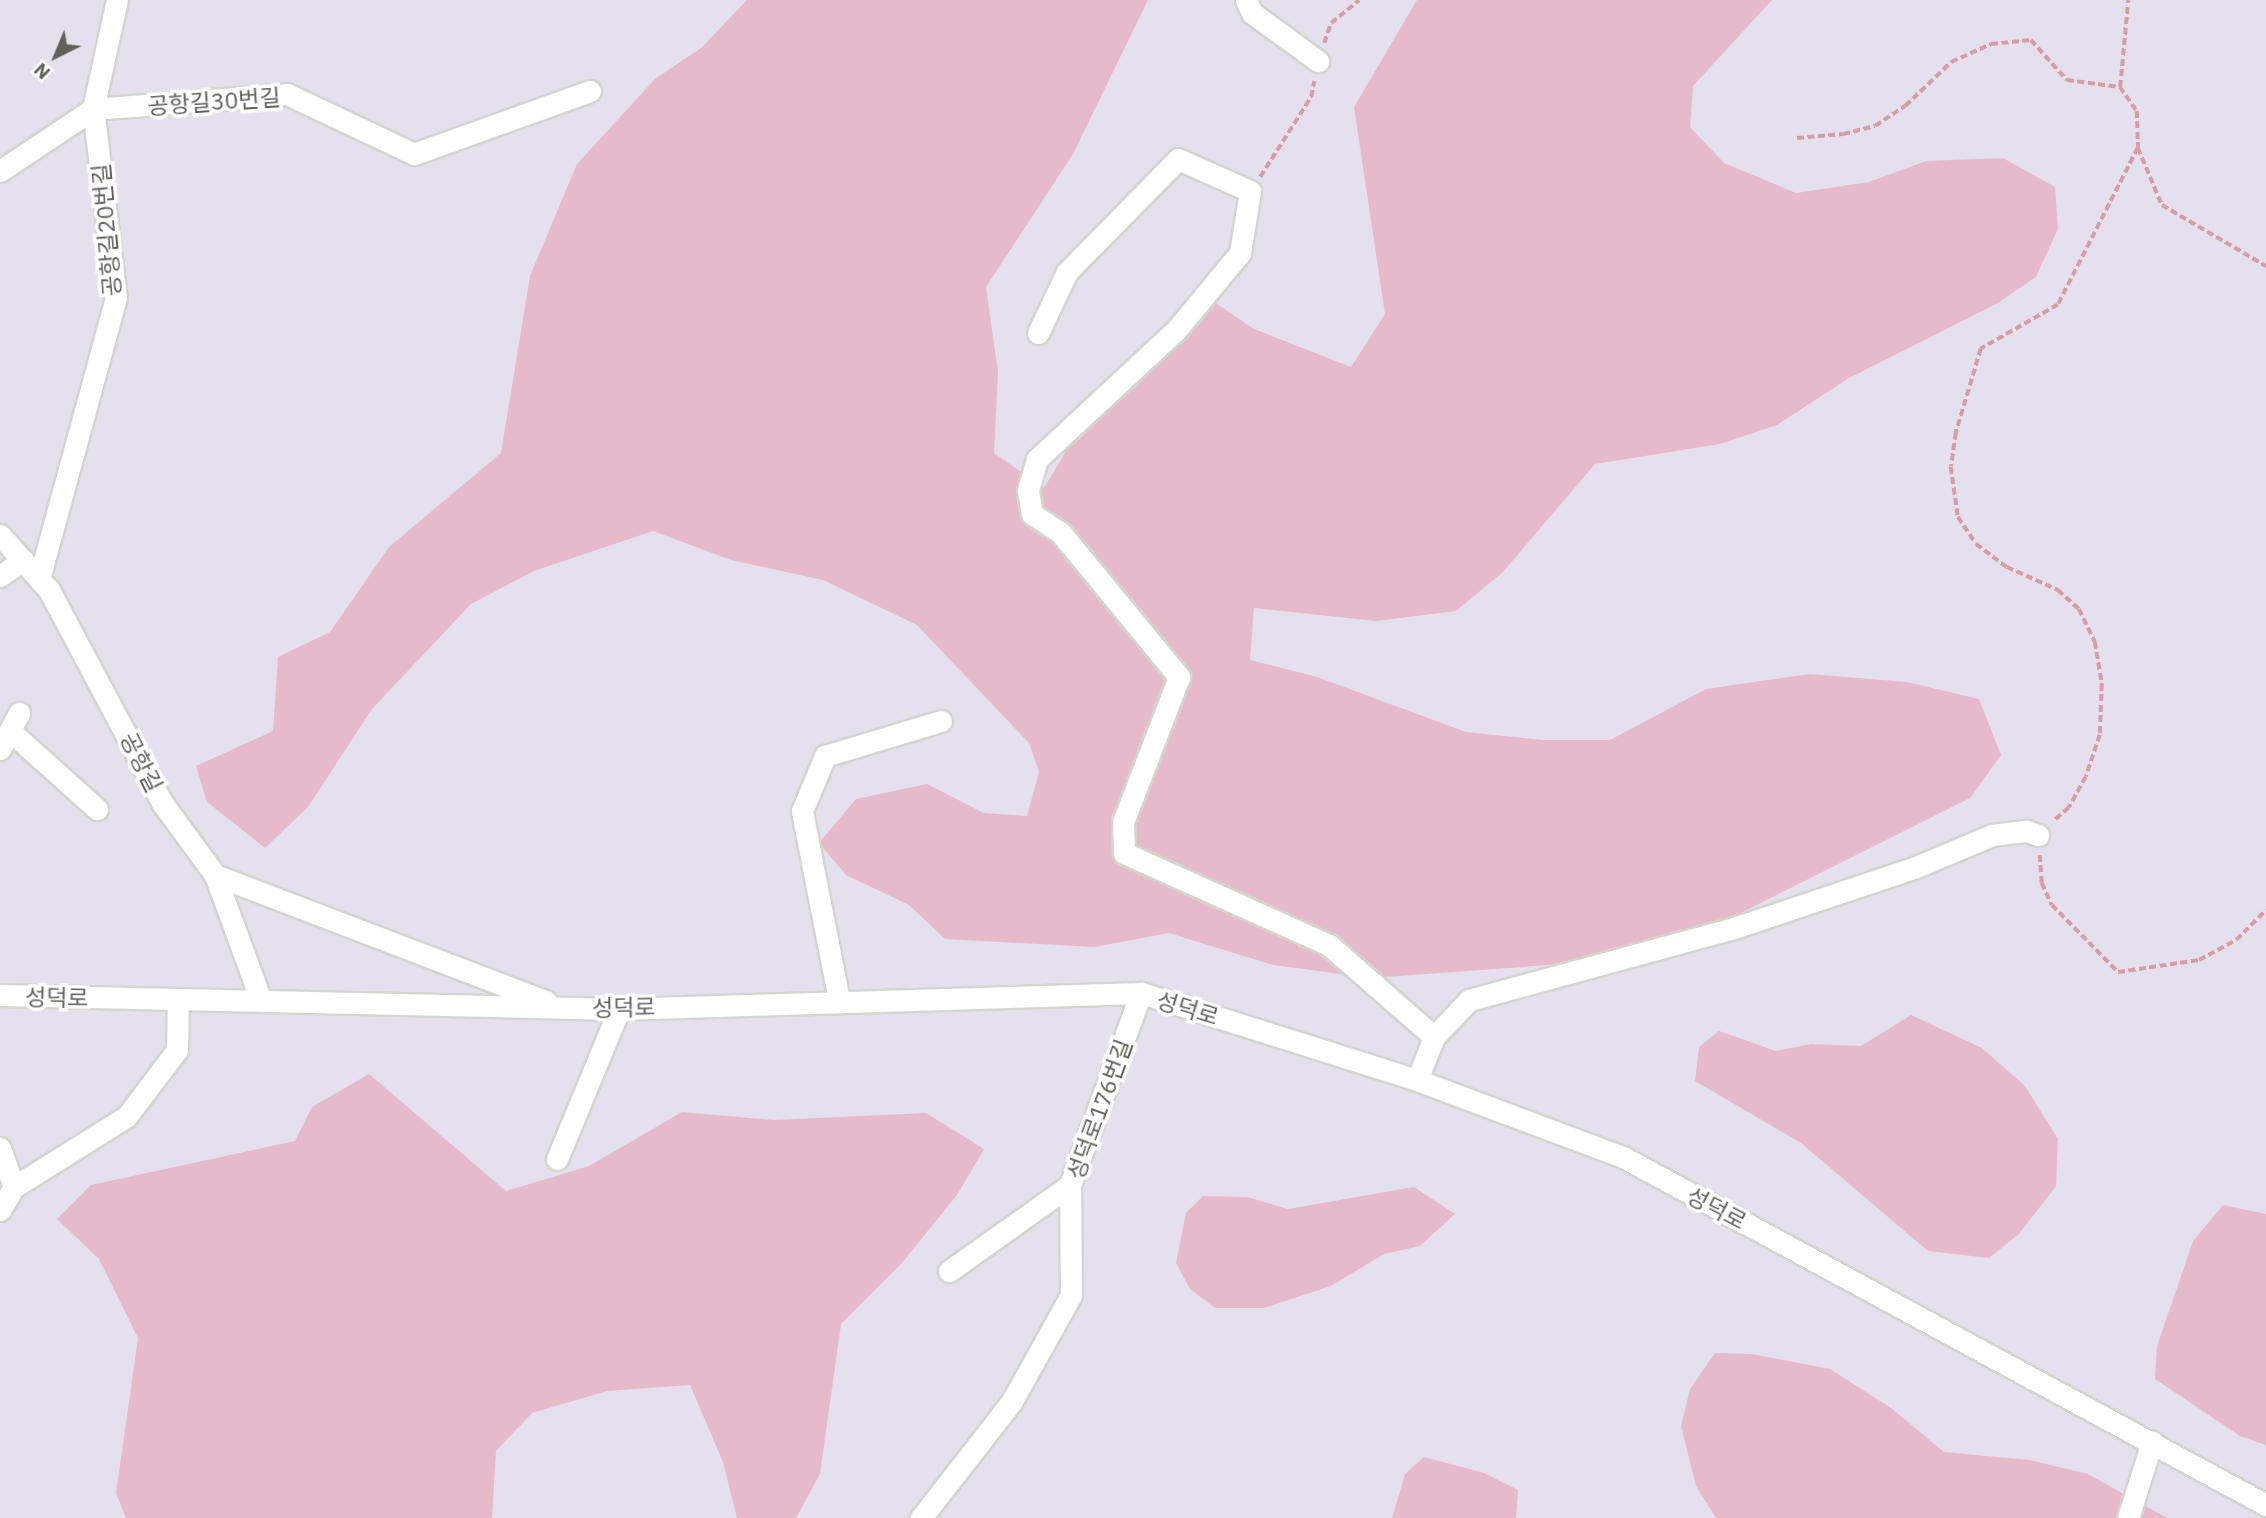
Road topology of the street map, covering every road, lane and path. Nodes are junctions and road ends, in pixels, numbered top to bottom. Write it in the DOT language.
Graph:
graph roads {
  1 [pos="117,0"];
  2 [pos="1246,0"];
  3 [pos="1359,0"];
  4 [pos="2128,0"];
  5 [pos="1318,61"];
  6 [pos="2120,87"];
  7 [pos="590,91"];
  8 [pos="93,109"];
  9 [pos="1797,138"];
  10 [pos="2138,148"];
  11 [pos="0,171"];
  12 [pos="1250,191"];
  13 [pos="2266,266"];
  14 [pos="1038,333"];
  15 [pos="0,536"];
  16 [pos="23,560"];
  17 [pos="0,576"];
  18 [pos="39,579"];
  19 [pos="941,721"];
  20 [pos="10,731"];
  21 [pos="97,810"];
  22 [pos="2038,835"];
  23 [pos="215,875"];
  24 [pos="2266,910"];
  25 [pos="1141,993"];
  26 [pos="0,995"];
  27 [pos="178,999"];
  28 [pos="839,1000"];
  29 [pos="261,1001"];
  30 [pos="562,1008"];
  31 [pos="619,1009"];
  32 [pos="1434,1037"];
  33 [pos="1417,1080"];
  34 [pos="0,1148"];
  35 [pos="557,1159"];
  36 [pos="1070,1185"];
  37 [pos="14,1187"];
  38 [pos="0,1210"];
  39 [pos="949,1271"];
  40 [pos="2152,1442"];
  41 [pos="2266,1505"];
  42 [pos="921,1518"];
  43 [pos="2128,1518"];
  1 -- 8 [label="street, 공항길20번길"];
  2 -- 5 [label="street"];
  3 -- 5 [label="path"];
  4 -- 6 [label="path"];
  5 -- 12 [label="path"];
  6 -- 9 [label="path"];
  6 -- 10 [label="path"];
  7 -- 8 [label="street, 공항길30번길"];
  8 -- 11 [label="street, 공항길30번길"];
  8 -- 18 [label="street, 공항길20번길"];
  10 -- 13 [label="path"];
  10 -- 22 [label="path"];
  12 -- 14 [label="street"];
  12 -- 32 [label="street"];
  15 -- 16 [label="street, 공항길"];
  16 -- 17 [label="street"];
  16 -- 18 [label="street, 공항길"];
  18 -- 23 [label="street, 공항길"];
  19 -- 28 [label="street"];
  20 -- 21 [label="street"];
  22 -- 24 [label="path"];
  22 -- 32 [label="street"];
  23 -- 29 [label="street, 공항길"];
  23 -- 30 [label="street"];
  25 -- 28 [label="street, 성덕로"];
  25 -- 33 [label="street, 성덕로"];
  25 -- 36 [label="street, 성덕로176번길"];
  26 -- 27 [label="street, 성덕로"];
  27 -- 29 [label="street, 성덕로"];
  27 -- 37 [label="street"];
  28 -- 31 [label="street, 성덕로"];
  29 -- 30 [label="street, 성덕로"];
  30 -- 31 [label="street, 성덕로"];
  31 -- 35 [label="street"];
  32 -- 33 [label="street"];
  33 -- 40 [label="street, 성덕로"];
  34 -- 37 [label="street"];
  36 -- 39 [label="street"];
  36 -- 42 [label="street, 성덕로176번길"];
  37 -- 38 [label="street"];
  40 -- 41 [label="street, 성덕로"];
  40 -- 43 [label="street"];
}
